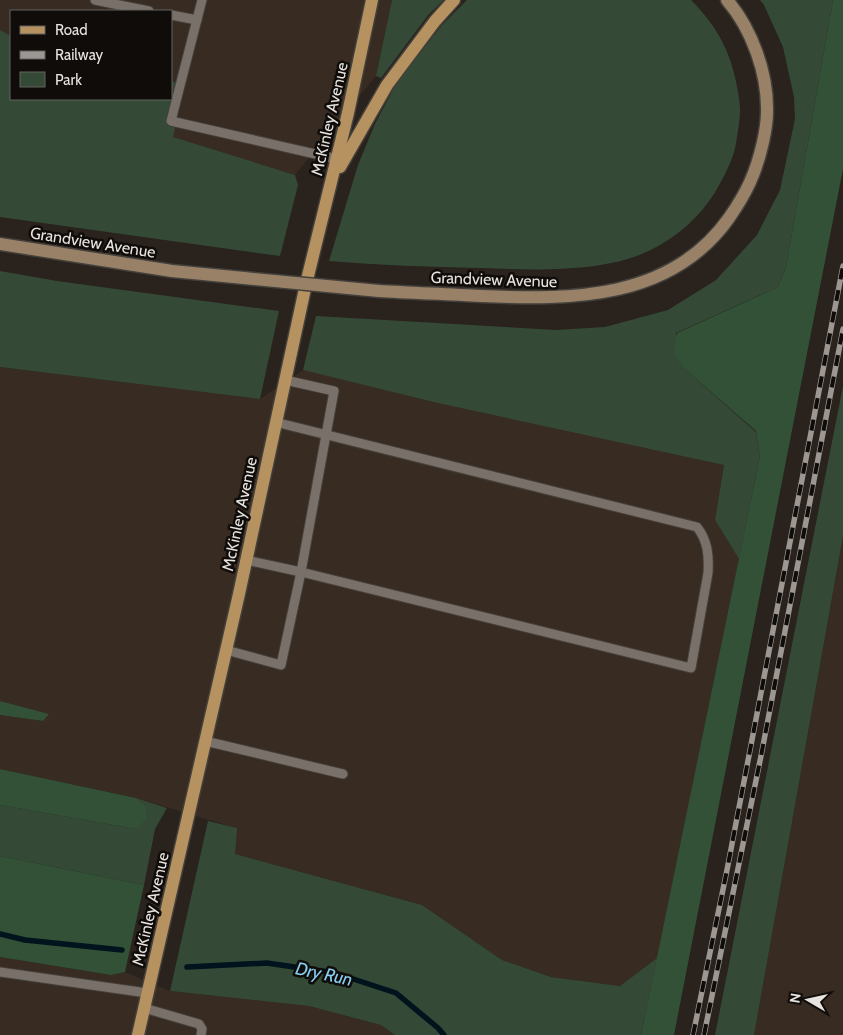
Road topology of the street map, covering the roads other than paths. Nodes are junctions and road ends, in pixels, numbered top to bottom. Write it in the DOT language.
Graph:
graph roads {
  1 [pos="95,0"];
  2 [pos="202,0"];
  3 [pos="372,0"];
  4 [pos="454,0"];
  5 [pos="727,0"];
  6 [pos="144,10"];
  7 [pos="172,15"];
  8 [pos="197,20"];
  9 [pos="337,159"];
  10 [pos="331,183"];
  11 [pos="0,244"];
  12 [pos="285,380"];
  13 [pos="275,422"];
  14 [pos="325,434"];
  15 [pos="246,560"];
  16 [pos="301,572"];
  17 [pos="226,650"];
  18 [pos="205,741"];
  19 [pos="343,774"];
  20 [pos="0,972"];
  21 [pos="147,993"];
  22 [pos="144,1008"];
  23 [pos="138,1035"];
  24 [pos="201,1035"];
  1 -- 6 [label="lane"];
  2 -- 8 [label="lane"];
  3 -- 9 [label="main road, McKinley Avenue"];
  4 -- 10 [label="main road"];
  5 -- 11 [label="main road, Grandview Avenue, bridge"];
  7 -- 8 [label="lane"];
  8 -- 9 [label="lane"];
  9 -- 10 [label="main road, McKinley Avenue"];
  10 -- 12 [label="main road, McKinley Avenue"];
  12 -- 13 [label="main road, McKinley Avenue"];
  12 -- 14 [label="lane"];
  13 -- 14 [label="lane"];
  13 -- 15 [label="main road, McKinley Avenue"];
  14 -- 16 [label="lane"];
  14 -- 16 [label="lane"];
  15 -- 16 [label="lane"];
  15 -- 17 [label="main road, McKinley Avenue"];
  16 -- 17 [label="lane"];
  17 -- 18 [label="main road, McKinley Avenue"];
  18 -- 19 [label="lane"];
  18 -- 21 [label="main road, McKinley Avenue"];
  20 -- 21 [label="lane"];
  21 -- 22 [label="main road, McKinley Avenue"];
  22 -- 23 [label="main road, McKinley Avenue"];
  22 -- 24 [label="lane"];
}
